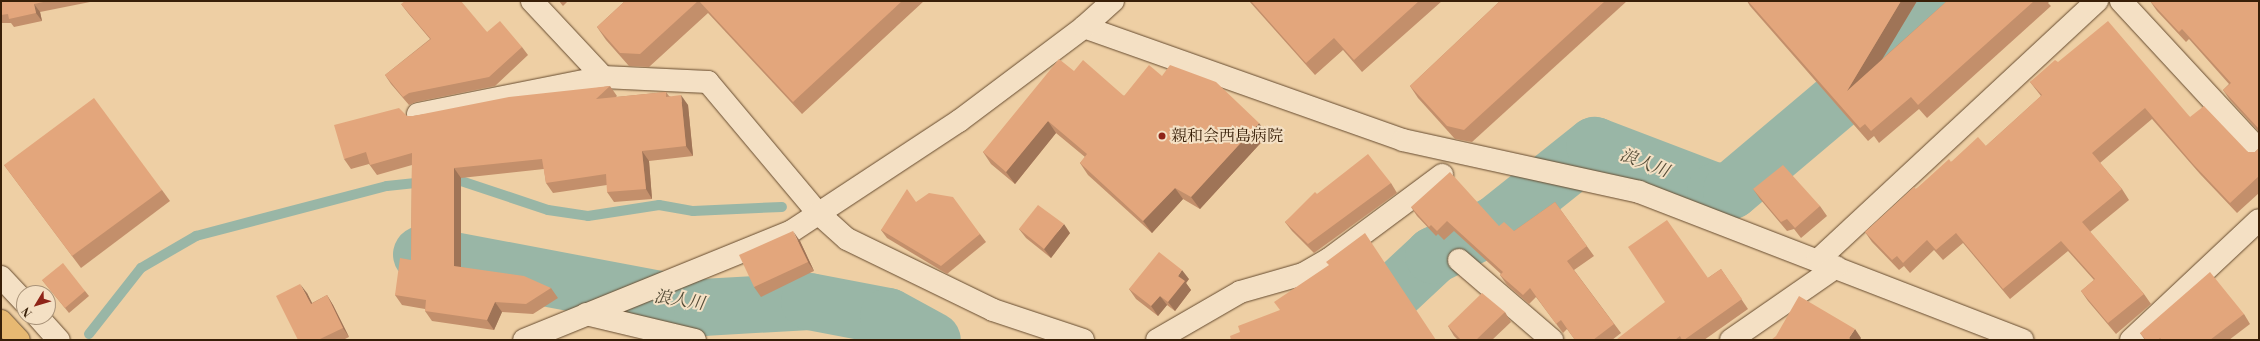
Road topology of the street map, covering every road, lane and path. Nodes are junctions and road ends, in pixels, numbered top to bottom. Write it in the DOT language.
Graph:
graph roads {
  1 [pos="532,1"];
  2 [pos="1113,1"];
  3 [pos="2097,1"];
  4 [pos="2120,1"];
  5 [pos="1084,27"];
  6 [pos="603,77"];
  7 [pos="418,114"];
  8 [pos="2259,150"];
  9 [pos="1442,174"];
  10 [pos="818,213"];
  11 [pos="2259,220"];
  12 [pos="1459,260"];
  13 [pos="1827,263"];
  14 [pos="1,277"];
  15 [pos="16,293"];
  16 [pos="586,314"];
  17 [pos="1,321"];
  18 [pos="46,325"];
  19 [pos="1978,333"];
  20 [pos="1548,339"];
  21 [pos="20,340"];
  22 [pos="60,340"];
  23 [pos="524,340"];
  24 [pos="695,340"];
  25 [pos="1083,340"];
  26 [pos="1157,340"];
  27 [pos="1731,340"];
  28 [pos="2022,340"];
  29 [pos="2131,340"];
  1 -- 6 [label="street"];
  2 -- 5 [label="street"];
  3 -- 13 [label="street"];
  4 -- 8 [label="street"];
  5 -- 10 [label="street"];
  5 -- 13 [label="street"];
  6 -- 7 [label="street"];
  6 -- 10 [label="street"];
  9 -- 26 [label="street"];
  10 -- 16 [label="street"];
  10 -- 25 [label="street"];
  11 -- 29 [label="street"];
  12 -- 20 [label="street"];
  13 -- 19 [label="street"];
  13 -- 27 [label="street"];
  14 -- 15 [label="street"];
  16 -- 23 [label="street"];
  16 -- 24 [label="street"];
  17 -- 21 [label="highway"];
  18 -- 22 [label="street"];
  19 -- 28 [label="street"];
}
